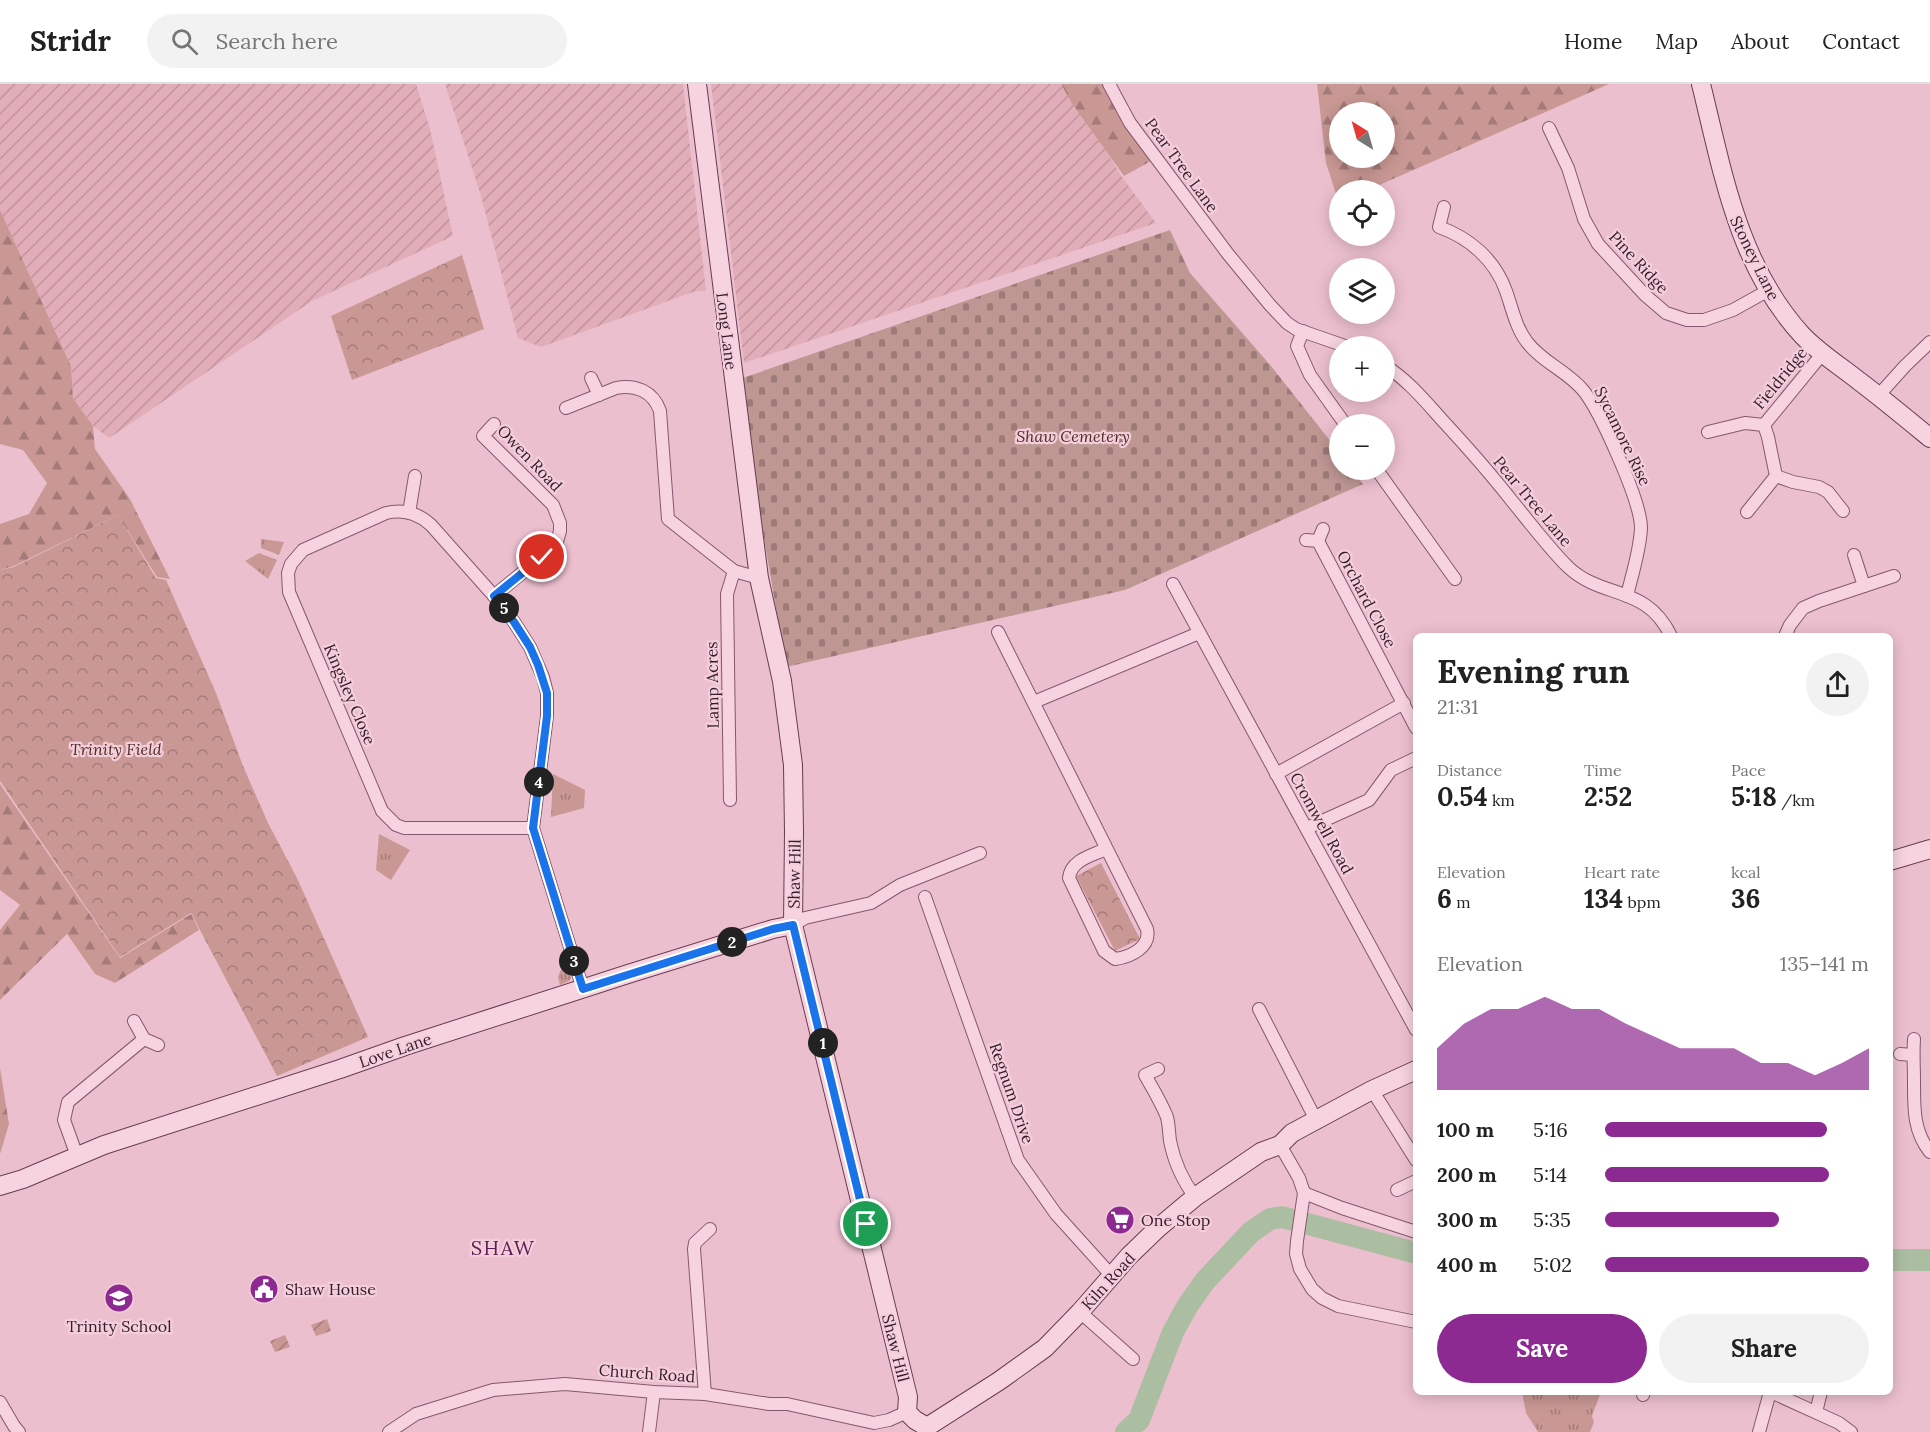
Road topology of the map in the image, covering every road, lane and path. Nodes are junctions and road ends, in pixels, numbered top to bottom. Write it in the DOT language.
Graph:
graph roads {
  1 [pos="697,84"];
  2 [pos="1109,84"];
  3 [pos="1701,84"];
  4 [pos="1549,128"];
  5 [pos="1444,207"];
  6 [pos="1769,290"];
  7 [pos="1302,331"];
  8 [pos="1329,340"];
  9 [pos="1930,342"];
  10 [pos="1823,352"];
  11 [pos="1395,372"];
  12 [pos="591,378"];
  13 [pos="599,395"];
  14 [pos="1878,396"];
  15 [pos="566,408"];
  16 [pos="1338,414"];
  17 [pos="494,424"];
  18 [pos="1764,425"];
  19 [pos="1708,432"];
  20 [pos="1930,438"];
  21 [pos="415,476"];
  22 [pos="1776,476"];
  23 [pos="1384,480"];
  24 [pos="1843,511"];
  25 [pos="1747,512"];
  26 [pos="409,513"];
  27 [pos="1323,529"];
  28 [pos="1854,555"];
  29 [pos="734,571"];
  30 [pos="1894,576"];
  31 [pos="759,578"];
  32 [pos="1455,579"];
  33 [pos="1173,584"];
  34 [pos="1864,586"];
  35 [pos="494,596"];
  36 [pos="1627,596"];
  37 [pos="998,632"];
  38 [pos="1199,633"];
  39 [pos="1669,633"];
  40 [pos="1786,633"];
  41 [pos="1034,702"];
  42 [pos="1404,703"];
  43 [pos="1413,722"];
  44 [pos="1413,759"];
  45 [pos="1276,774"];
  46 [pos="730,800"];
  47 [pos="533,828"];
  48 [pos="1307,828"];
  49 [pos="1106,849"];
  50 [pos="1930,849"];
  51 [pos="980,853"];
  52 [pos="1893,860"];
  53 [pos="925,897"];
  54 [pos="793,925"];
  55 [pos="583,989"];
  56 [pos="1259,1009"];
  57 [pos="134,1021"];
  58 [pos="1413,1024"];
  59 [pos="144,1039"];
  60 [pos="1914,1039"];
  61 [pos="158,1045"];
  62 [pos="1900,1054"];
  63 [pos="1913,1055"];
  64 [pos="1158,1069"];
  65 [pos="1413,1071"];
  66 [pos="1372,1090"];
  67 [pos="1181,1115"];
  68 [pos="1168,1119"];
  69 [pos="1316,1120"];
  70 [pos="1280,1145"];
  71 [pos="1930,1152"];
  72 [pos="1413,1155"];
  73 [pos="77,1156"];
  74 [pos="1413,1182"];
  75 [pos="0,1186"];
  76 [pos="1397,1190"];
  77 [pos="1195,1197"];
  78 [pos="1304,1197"];
  79 [pos="710,1229"];
  80 [pos="1413,1231"];
  81 [pos="1111,1275"];
  82 [pos="1080,1312"];
  83 [pos="1413,1321"];
  84 [pos="1133,1359"];
  85 [pos="654,1392"];
  86 [pos="705,1394"];
  87 [pos="1769,1395"];
  88 [pos="1777,1395"];
  89 [pos="1820,1395"];
  90 [pos="2,1410"];
  91 [pos="907,1412"];
  92 [pos="1816,1412"];
  93 [pos="927,1430"];
  94 [pos="19,1432"];
  95 [pos="389,1432"];
  96 [pos="650,1432"];
  97 [pos="1759,1432"];
  98 [pos="1851,1432"];
  1 -- 31 [label="street, Long Lane"];
  2 -- 7 [label="street, Pear Tree Lane"];
  3 -- 6 [label="street, Stoney Lane"];
  4 -- 6 [label="street, Pine Ridge"];
  5 -- 36 [label="street, Sycamore Rise"];
  6 -- 10 [label="street, Stoney Lane"];
  7 -- 8 [label="street, Pear Tree Lane"];
  7 -- 16 [label="street"];
  9 -- 14 [label="street"];
  10 -- 14 [label="street, Stoney Lane"];
  10 -- 18 [label="street, Fieldridge"];
  11 -- 36 [label="street, Pear Tree Lane"];
  12 -- 13 [label="street"];
  13 -- 15 [label="street"];
  13 -- 29 [label="street"];
  14 -- 20 [label="street, Stoney Lane"];
  17 -- 35 [label="street, Owen Road"];
  18 -- 19 [label="street, Fieldridge"];
  18 -- 22 [label="street, Fieldridge"];
  21 -- 26 [label="street"];
  22 -- 24 [label="street"];
  22 -- 25 [label="street"];
  23 -- 32 [label="street"];
  26 -- 35 [label="street"];
  26 -- 47 [label="street, Kingsley Close"];
  27 -- 42 [label="street, Orchard Close"];
  28 -- 34 [label="street"];
  29 -- 31 [label="street"];
  29 -- 46 [label="street, Lamp Acres"];
  30 -- 34 [label="street"];
  31 -- 54 [label="street, Shaw Hill"];
  33 -- 38 [label="street, Cromwell Road"];
  34 -- 40 [label="street"];
  35 -- 47 [label="street"];
  36 -- 39 [label="street, Pear Tree Lane"];
  37 -- 41 [label="street"];
  38 -- 41 [label="street"];
  38 -- 45 [label="street, Cromwell Road"];
  41 -- 49 [label="street"];
  42 -- 43 [label="street, Orchard Close"];
  42 -- 45 [label="street"];
  44 -- 48 [label="street"];
  45 -- 48 [label="street, Cromwell Road"];
  47 -- 55 [label="street"];
  48 -- 58 [label="street, Cromwell Road"];
  49 -- 49 [label="street"];
  50 -- 52 [label="street"];
  51 -- 54 [label="street"];
  53 -- 81 [label="street, Regnum Drive"];
  54 -- 55 [label="street, Love Lane"];
  54 -- 91 [label="street, Shaw Hill"];
  55 -- 73 [label="street, Love Lane"];
  56 -- 69 [label="street"];
  57 -- 59 [label="street"];
  59 -- 61 [label="street"];
  59 -- 73 [label="street"];
  60 -- 63 [label="street"];
  62 -- 63 [label="street"];
  63 -- 71 [label="street"];
  64 -- 68 [label="street"];
  65 -- 66 [label="street, Kiln Road"];
  66 -- 69 [label="street, Kiln Road"];
  66 -- 72 [label="street"];
  67 -- 68 [label="street"];
  68 -- 77 [label="street"];
  69 -- 70 [label="street, Kiln Road"];
  70 -- 77 [label="street, Kiln Road"];
  70 -- 78 [label="street"];
  73 -- 75 [label="street, Love Lane"];
  74 -- 76 [label="street"];
  77 -- 81 [label="street, Kiln Road"];
  78 -- 80 [label="street"];
  78 -- 83 [label="street"];
  79 -- 86 [label="street"];
  81 -- 82 [label="street, Kiln Road"];
  82 -- 84 [label="street"];
  82 -- 93 [label="street, Kiln Road"];
  85 -- 86 [label="street, Church Road"];
  85 -- 95 [label="street, Church Road"];
  85 -- 96 [label="street"];
  86 -- 91 [label="street, Church Road"];
  87 -- 97 [label="street"];
  88 -- 92 [label="street"];
  89 -- 92 [label="street"];
  90 -- 94 [label="street"];
  91 -- 93 [label="street"];
  92 -- 98 [label="street"];
}
